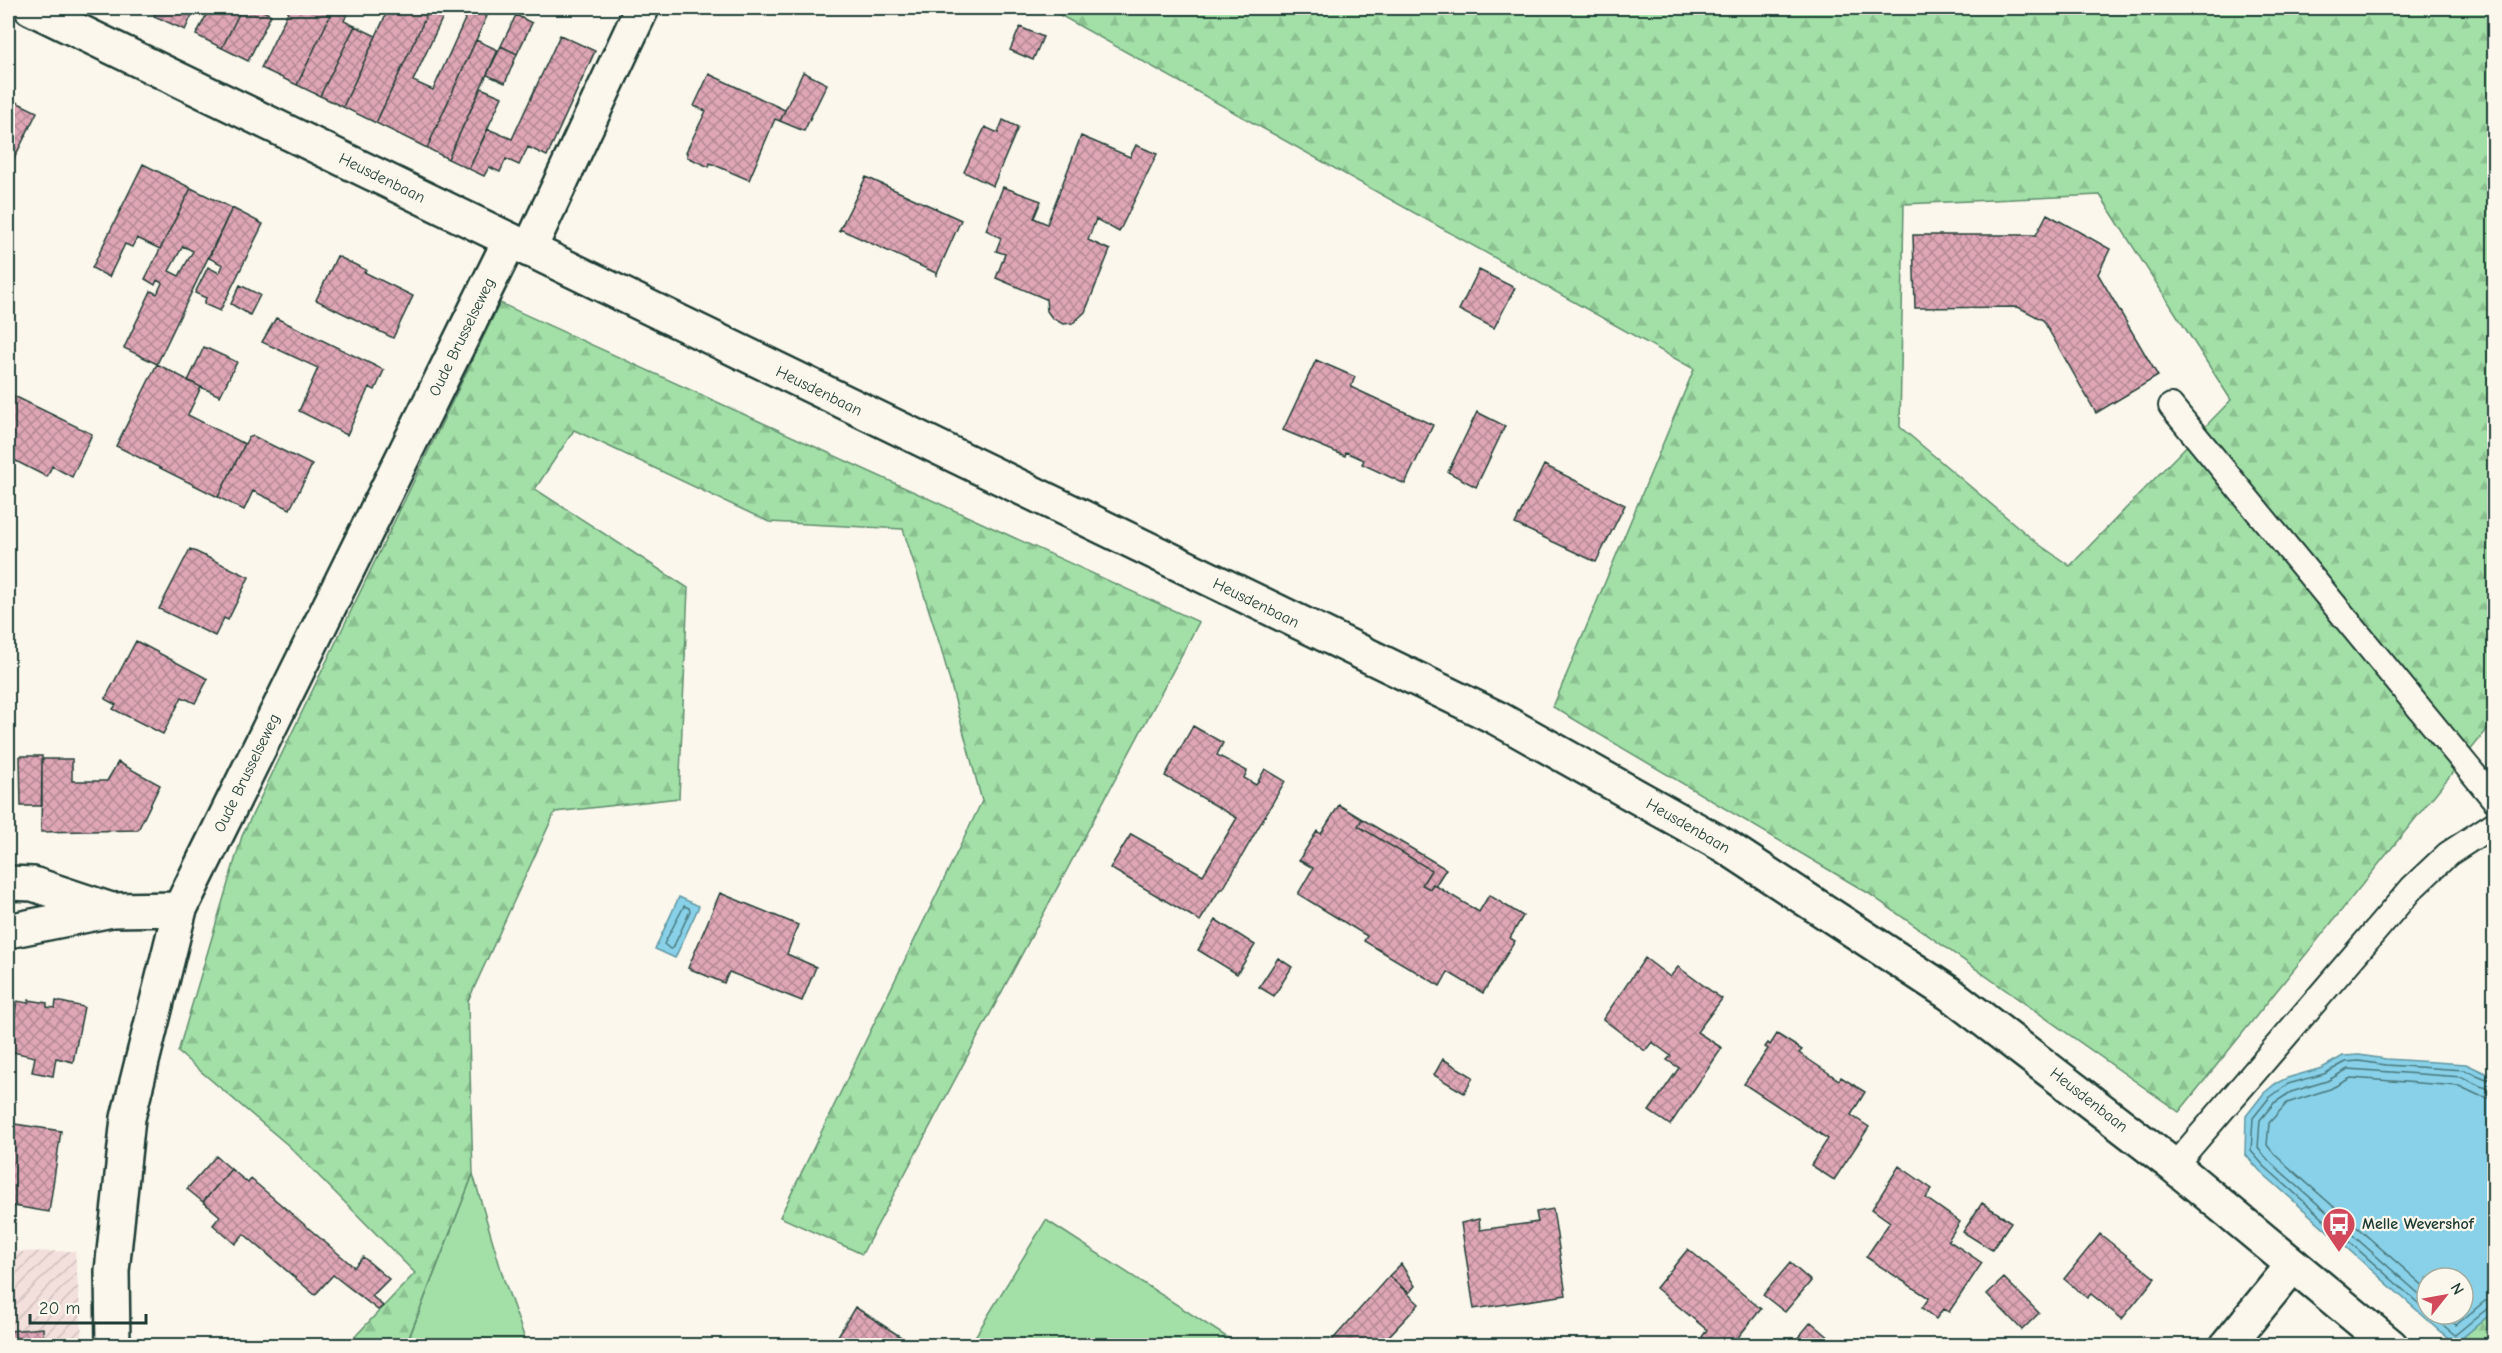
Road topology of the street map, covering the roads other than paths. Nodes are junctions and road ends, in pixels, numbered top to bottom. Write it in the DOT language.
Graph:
graph roads {
  1 [pos="31,8"];
  2 [pos="642,8"];
  3 [pos="520,245"];
  4 [pos="2170,406"];
  5 [pos="2494,799"];
  6 [pos="2494,824"];
  7 [pos="8,883"];
  8 [pos="180,909"];
  9 [pos="112,910"];
  10 [pos="8,931"];
  11 [pos="2174,1166"];
  12 [pos="2293,1264"];
  13 [pos="113,1346"];
  14 [pos="2227,1346"];
  15 [pos="2391,1346"];
  1 -- 3 [label="main road, Heusdenbaan"];
  2 -- 3 [label="main road, Oude Brusselseweg"];
  3 -- 8 [label="main road, Oude Brusselseweg"];
  3 -- 11 [label="main road, Heusdenbaan"];
  4 -- 5 [label="lane"];
  6 -- 11 [label="lane"];
  7 -- 9 [label="main road"];
  8 -- 9 [label="main road"];
  8 -- 13 [label="main road, Oude Brusselseweg"];
  9 -- 10 [label="main road"];
  11 -- 12 [label="main road, Heusdenbaan"];
  12 -- 14 [label="main road"];
  12 -- 15 [label="main road, Heusdenbaan"];
}
